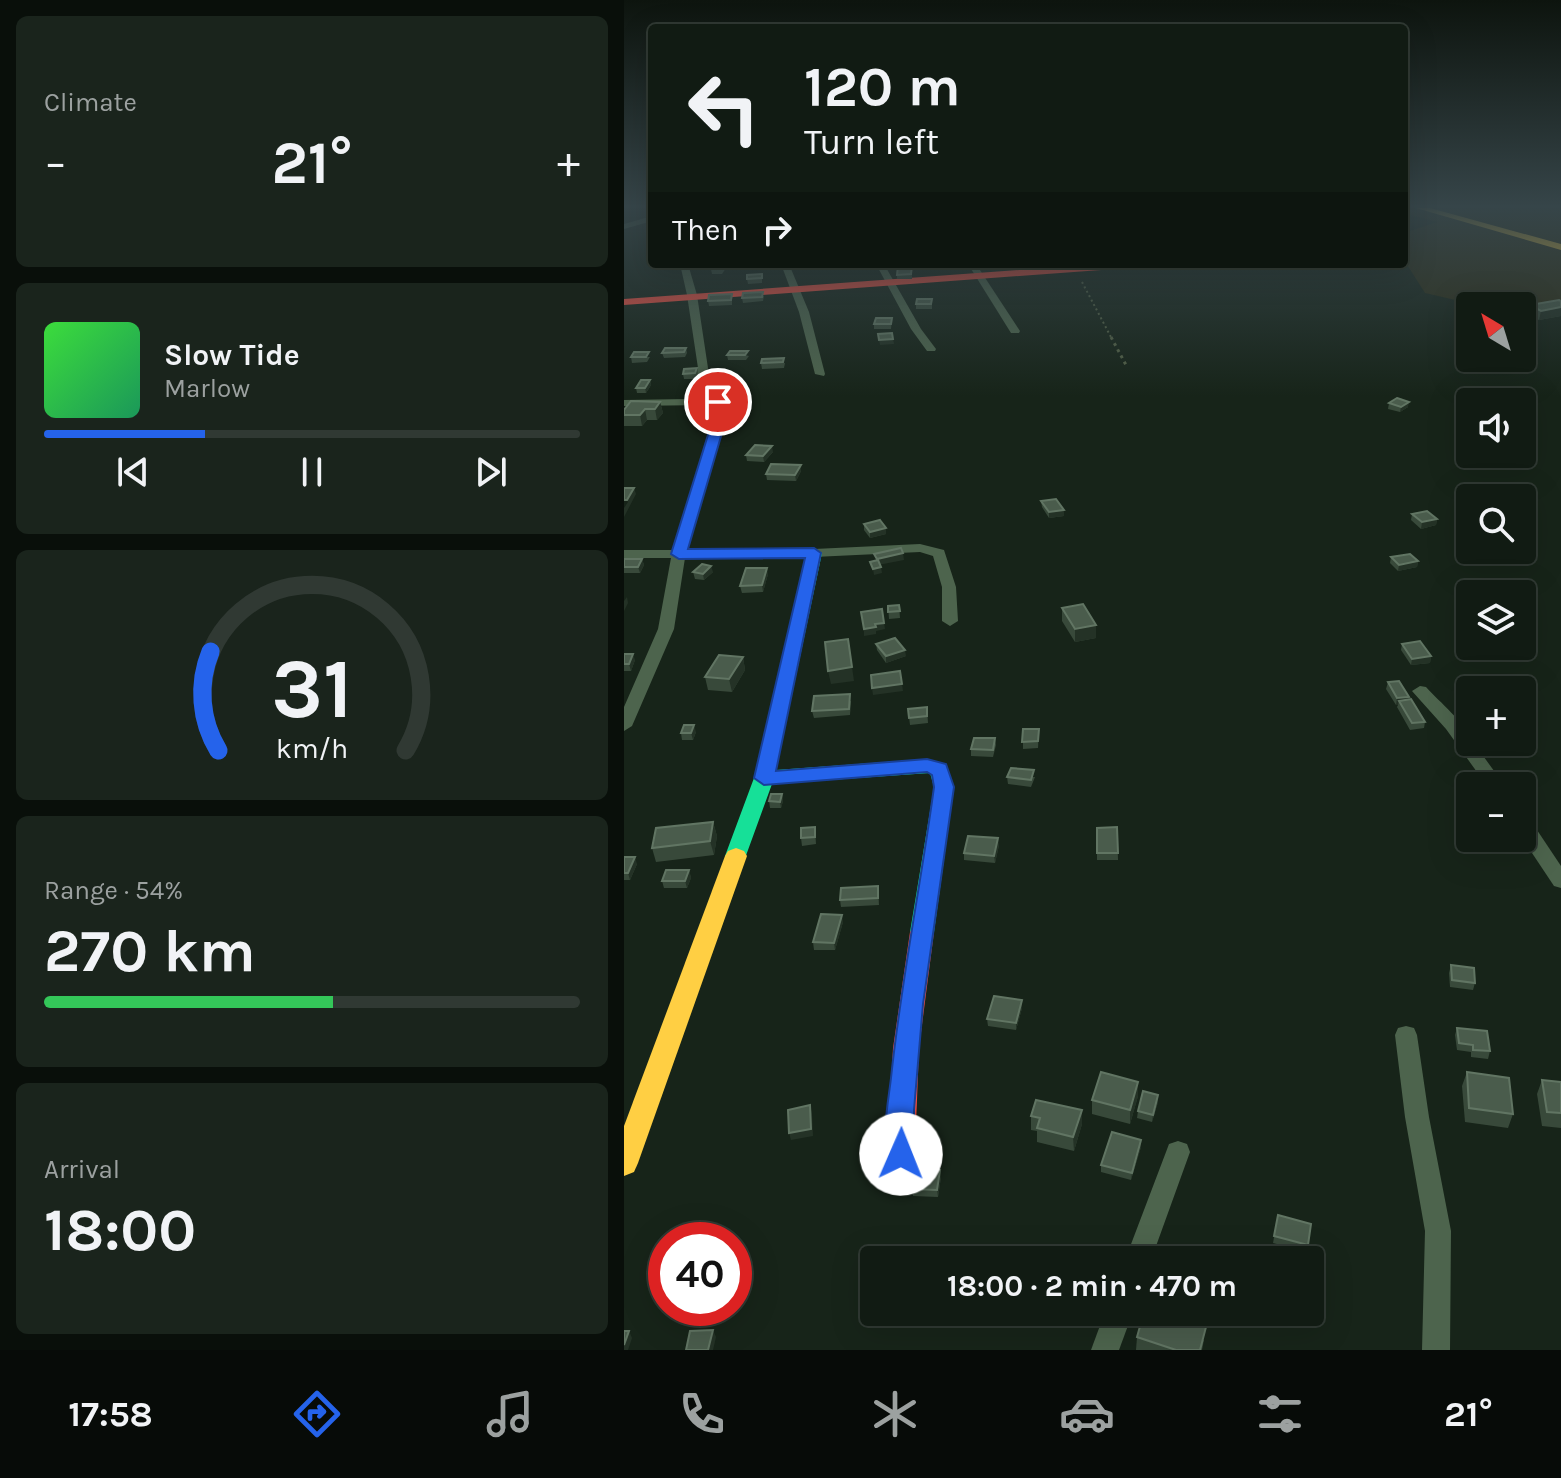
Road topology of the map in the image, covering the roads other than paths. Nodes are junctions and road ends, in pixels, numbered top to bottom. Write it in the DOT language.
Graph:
graph roads {
  1 [pos="686,271"];
  2 [pos="787,271"];
  3 [pos="885,271"];
  4 [pos="971,271"];
  5 [pos="978,271"];
  6 [pos="894,283"];
  7 [pos="793,287"];
  8 [pos="692,295"];
  9 [pos="624,302"];
  10 [pos="1015,331"];
  11 [pos="931,349"];
  12 [pos="820,374"];
  13 [pos="693,402"];
  14 [pos="624,403"];
  15 [pos="814,553"];
  16 [pos="624,554"];
  17 [pos="679,554"];
  18 [pos="950,621"];
  19 [pos="1420,691"];
  20 [pos="624,726"];
  21 [pos="1486,772"];
  22 [pos="764,778"];
  23 [pos="1536,844"];
  24 [pos="1561,881"];
  25 [pos="1406,1035"];
  26 [pos="1178,1152"];
  27 [pos="624,1163"];
  28 [pos="900,1177"];
  29 [pos="1143,1246"];
  30 [pos="1114,1326"];
  31 [pos="1105,1350"];
  32 [pos="1436,1350"];
  1 -- 8 [label="street"];
  2 -- 7 [label="street"];
  3 -- 6 [label="street"];
  4 -- 6 [label="main road"];
  5 -- 10 [label="street"];
  6 -- 7 [label="main road"];
  6 -- 11 [label="street"];
  7 -- 8 [label="main road"];
  7 -- 12 [label="street"];
  8 -- 9 [label="main road"];
  8 -- 13 [label="street"];
  13 -- 14 [label="street"];
  13 -- 17 [label="street"];
  15 -- 17 [label="street"];
  15 -- 18 [label="street"];
  15 -- 22 [label="main road"];
  16 -- 17 [label="street"];
  17 -- 20 [label="street"];
  19 -- 21 [label="street"];
  22 -- 27 [label="main road"];
  22 -- 28 [label="main road"];
  23 -- 24 [label="street"];
  25 -- 32 [label="street"];
  26 -- 29 [label="street"];
  30 -- 31 [label="street"];
}
